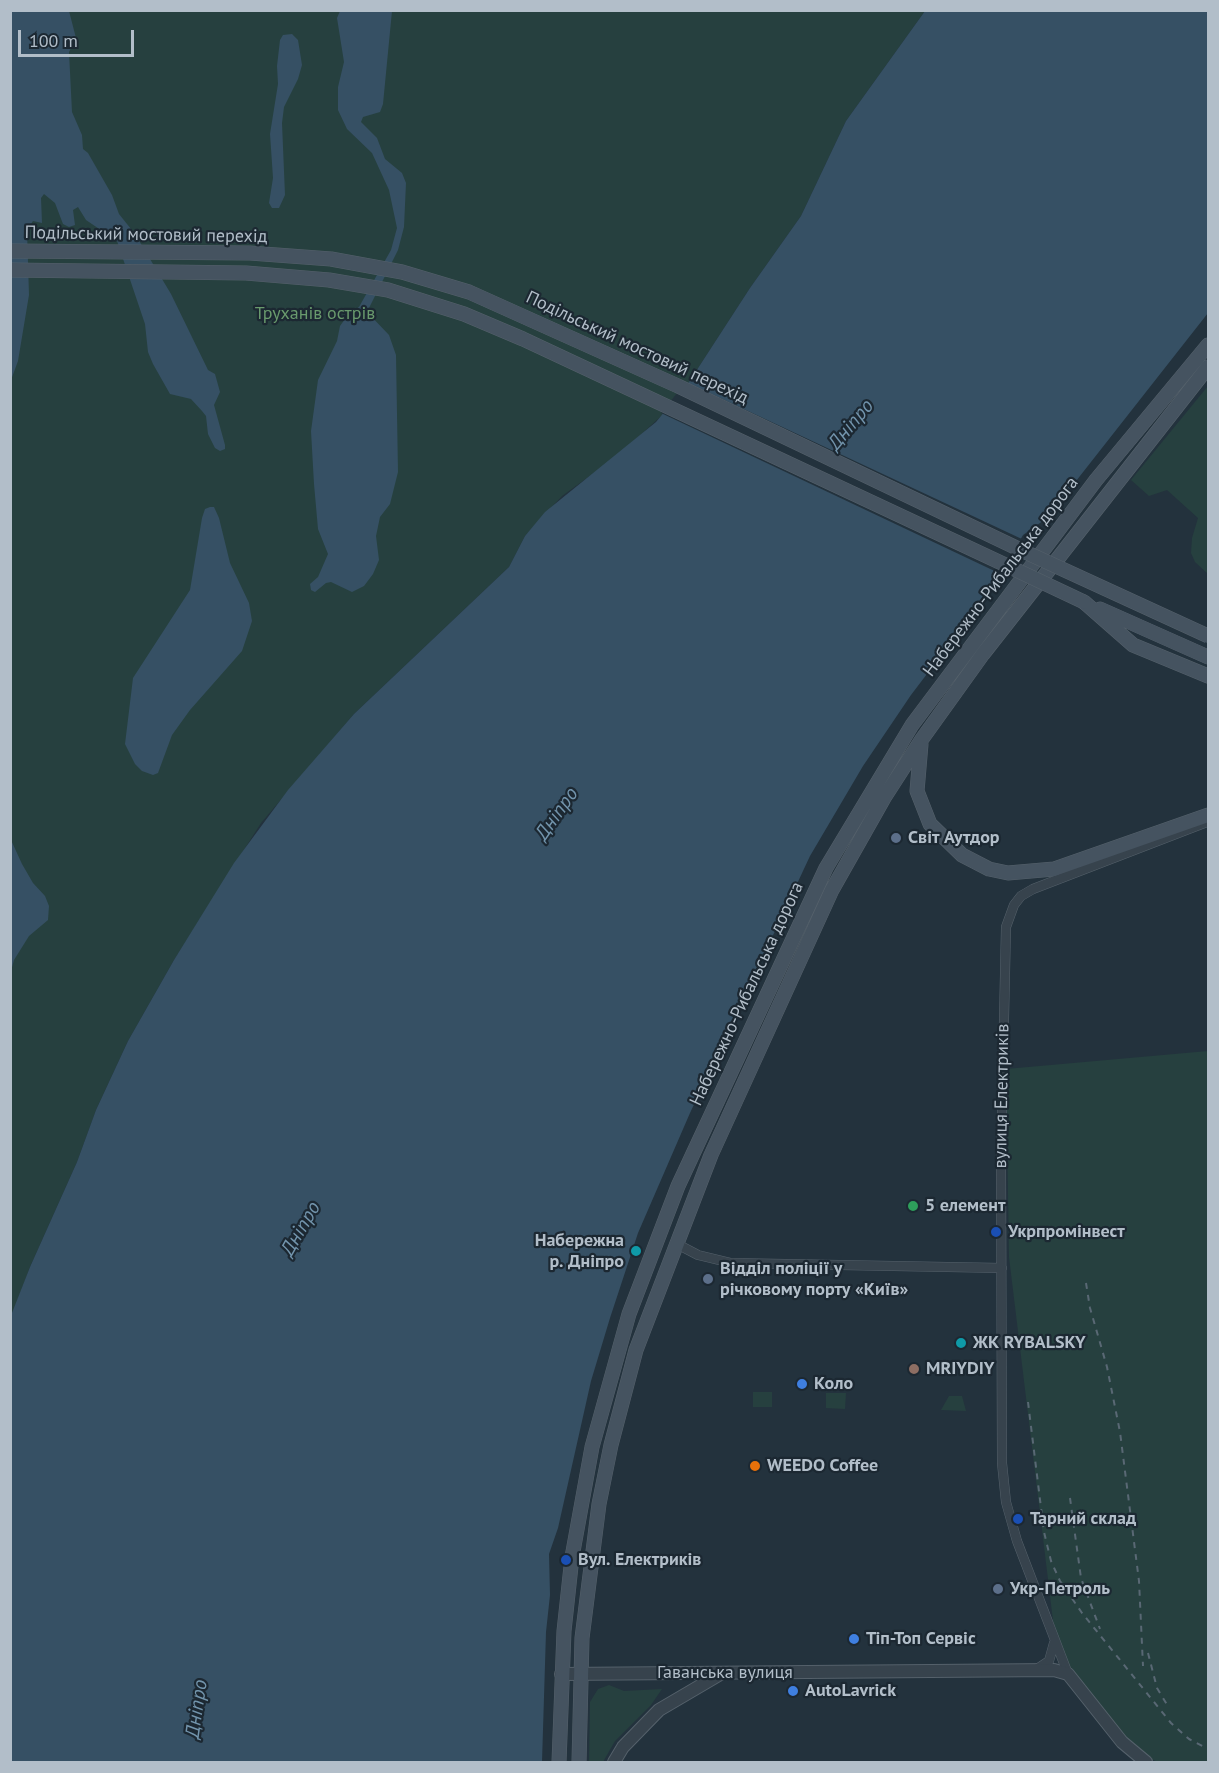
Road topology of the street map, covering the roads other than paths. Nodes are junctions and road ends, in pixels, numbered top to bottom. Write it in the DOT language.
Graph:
graph roads {
  1 [pos="10,251"];
  2 [pos="10,270"];
  3 [pos="1209,345"];
  4 [pos="1209,367"];
  5 [pos="1084,602"];
  6 [pos="1209,636"];
  7 [pos="1209,657"];
  8 [pos="1209,676"];
  9 [pos="922,739"];
  10 [pos="1209,815"];
  11 [pos="1209,822"];
  12 [pos="675,1244"];
  13 [pos="1002,1268"];
  14 [pos="1054,1637"];
  15 [pos="1036,1670"];
  16 [pos="722,1673"];
  17 [pos="561,1674"];
  18 [pos="580,1674"];
  19 [pos="1068,1674"];
  20 [pos="559,1762"];
  21 [pos="579,1762"];
  22 [pos="614,1762"];
  23 [pos="1146,1762"];
  1 -- 6 [label="main road, Подільський мостовий перехід, bridge"];
  2 -- 5 [label="main road, Подільський мостовий перехід, bridge"];
  3 -- 17 [label="main road, Набережно-Рибальська дорога"];
  4 -- 9 [label="main road, Набережно-Рибальська дорога"];
  5 -- 7 [label="main road, Подільський мостовий перехід"];
  5 -- 8 [label="main road"];
  9 -- 10 [label="main road"];
  9 -- 12 [label="main road, Набережно-Рибальська дорога"];
  11 -- 13 [label="street, вулиця Електриків"];
  12 -- 13 [label="street"];
  12 -- 18 [label="main road, Набережно-Рибальська дорога"];
  13 -- 14 [label="street, вулиця Електриків"];
  14 -- 15 [label="street"];
  14 -- 19 [label="street, вулиця Електриків"];
  15 -- 16 [label="street, Гаванська вулиця"];
  15 -- 19 [label="street, Гаванська вулиця"];
  16 -- 18 [label="street, Гаванська вулиця"];
  16 -- 22 [label="street"];
  17 -- 18 [label="street, Гаванська вулиця"];
  17 -- 20 [label="main road, Набережно-Рибальська дорога"];
  18 -- 21 [label="main road, Набережно-Рибальська дорога"];
  19 -- 23 [label="street, вулиця Електриків"];
}
